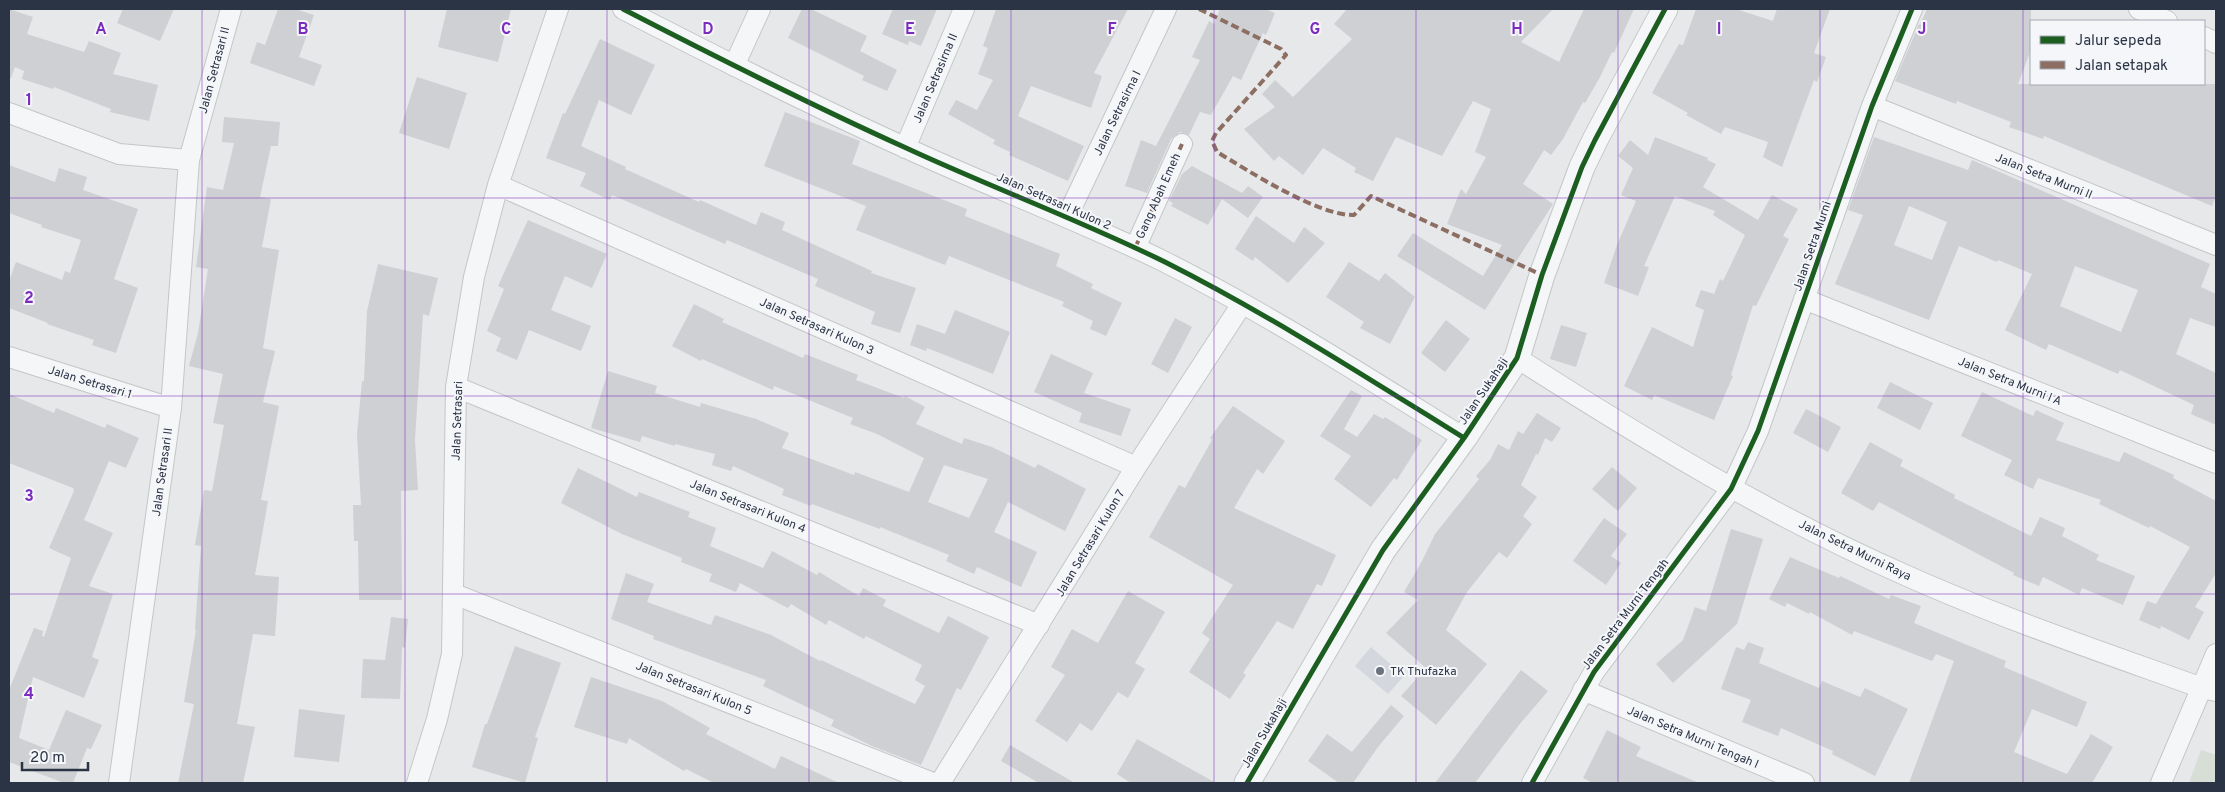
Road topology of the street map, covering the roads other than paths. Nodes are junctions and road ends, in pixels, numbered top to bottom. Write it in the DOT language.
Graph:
graph roads {
  1 [pos="231,9"];
  2 [pos="558,9"];
  3 [pos="623,9"];
  4 [pos="760,9"];
  5 [pos="964,9"];
  6 [pos="1166,9"];
  7 [pos="1665,9"];
  8 [pos="1912,9"];
  9 [pos="2139,9"];
  10 [pos="2165,20"];
  11 [pos="734,66"];
  12 [pos="1872,106"];
  13 [pos="9,113"];
  14 [pos="1182,144"];
  15 [pos="905,148"];
  16 [pos="189,160"];
  17 [pos="498,185"];
  18 [pos="1067,217"];
  19 [pos="2216,245"];
  20 [pos="1135,248"];
  21 [pos="1804,299"];
  22 [pos="1242,304"];
  23 [pos="9,357"];
  24 [pos="1517,358"];
  25 [pos="456,387"];
  26 [pos="171,408"];
  27 [pos="1464,438"];
  28 [pos="2216,463"];
  29 [pos="1136,467"];
  30 [pos="1731,489"];
  31 [pos="454,594"];
  32 [pos="1039,625"];
  33 [pos="2216,654"];
  34 [pos="1582,690"];
  35 [pos="2209,690"];
  36 [pos="424,781"];
  37 [pos="119,783"];
  38 [pos="933,783"];
  39 [pos="940,783"];
  40 [pos="1246,783"];
  41 [pos="1532,783"];
  42 [pos="1804,783"];
  43 [pos="2161,783"];
  1 -- 16 [label="street, Jalan Setrasari II"];
  2 -- 17 [label="street, Jalan Setrasari"];
  3 -- 11 [label="street, Jalan Setrasari Kulon 2"];
  4 -- 11 [label="street"];
  5 -- 15 [label="street, Jalan Setrasirna II"];
  6 -- 18 [label="street, Jalan Setrasirna I"];
  7 -- 24 [label="street, Jalan Sukahaji"];
  8 -- 12 [label="street, Jalan Setra Murni"];
  9 -- 10 [label="street"];
  11 -- 15 [label="street, Jalan Setrasari Kulon 2"];
  12 -- 19 [label="street, Jalan Setra Murni II"];
  12 -- 21 [label="street, Jalan Setra Murni"];
  13 -- 16 [label="street"];
  14 -- 20 [label="street, Gang Abah Emeh"];
  15 -- 18 [label="street, Jalan Setrasari Kulon 2"];
  16 -- 26 [label="street, Jalan Setrasari II"];
  17 -- 25 [label="street, Jalan Setrasari"];
  17 -- 29 [label="street, Jalan Setrasari Kulon 3"];
  18 -- 20 [label="street, Jalan Setrasari Kulon 2"];
  20 -- 22 [label="street, Jalan Setrasari Kulon 2"];
  21 -- 28 [label="street, Jalan Setra Murni I A"];
  21 -- 30 [label="street, Jalan Setra Murni"];
  22 -- 27 [label="street, Jalan Setrasari Kulon 2"];
  22 -- 29 [label="street, Jalan Setrasari Kulon 7"];
  23 -- 26 [label="street, Jalan Setrasari 1"];
  24 -- 27 [label="street, Jalan Sukahaji"];
  24 -- 30 [label="street, Jalan Setra Murni Raya"];
  25 -- 31 [label="street, Jalan Setrasari"];
  25 -- 32 [label="street, Jalan Setrasari Kulon 4"];
  26 -- 37 [label="street, Jalan Setrasari II"];
  27 -- 40 [label="street, Jalan Sukahaji"];
  29 -- 32 [label="street, Jalan Setrasari Kulon 7"];
  30 -- 34 [label="street, Jalan Setra Murni Tengah"];
  30 -- 35 [label="street, Jalan Setra Murni Raya"];
  31 -- 36 [label="street, Jalan Setrasari"];
  31 -- 38 [label="street, Jalan Setrasari Kulon 5"];
  32 -- 39 [label="street, Jalan Setrasari Kulon 7"];
  33 -- 35 [label="street"];
  34 -- 41 [label="street, Jalan Setra Murni Tengah"];
  34 -- 42 [label="street, Jalan Setra Murni Tengah I"];
  35 -- 43 [label="street"];
}
